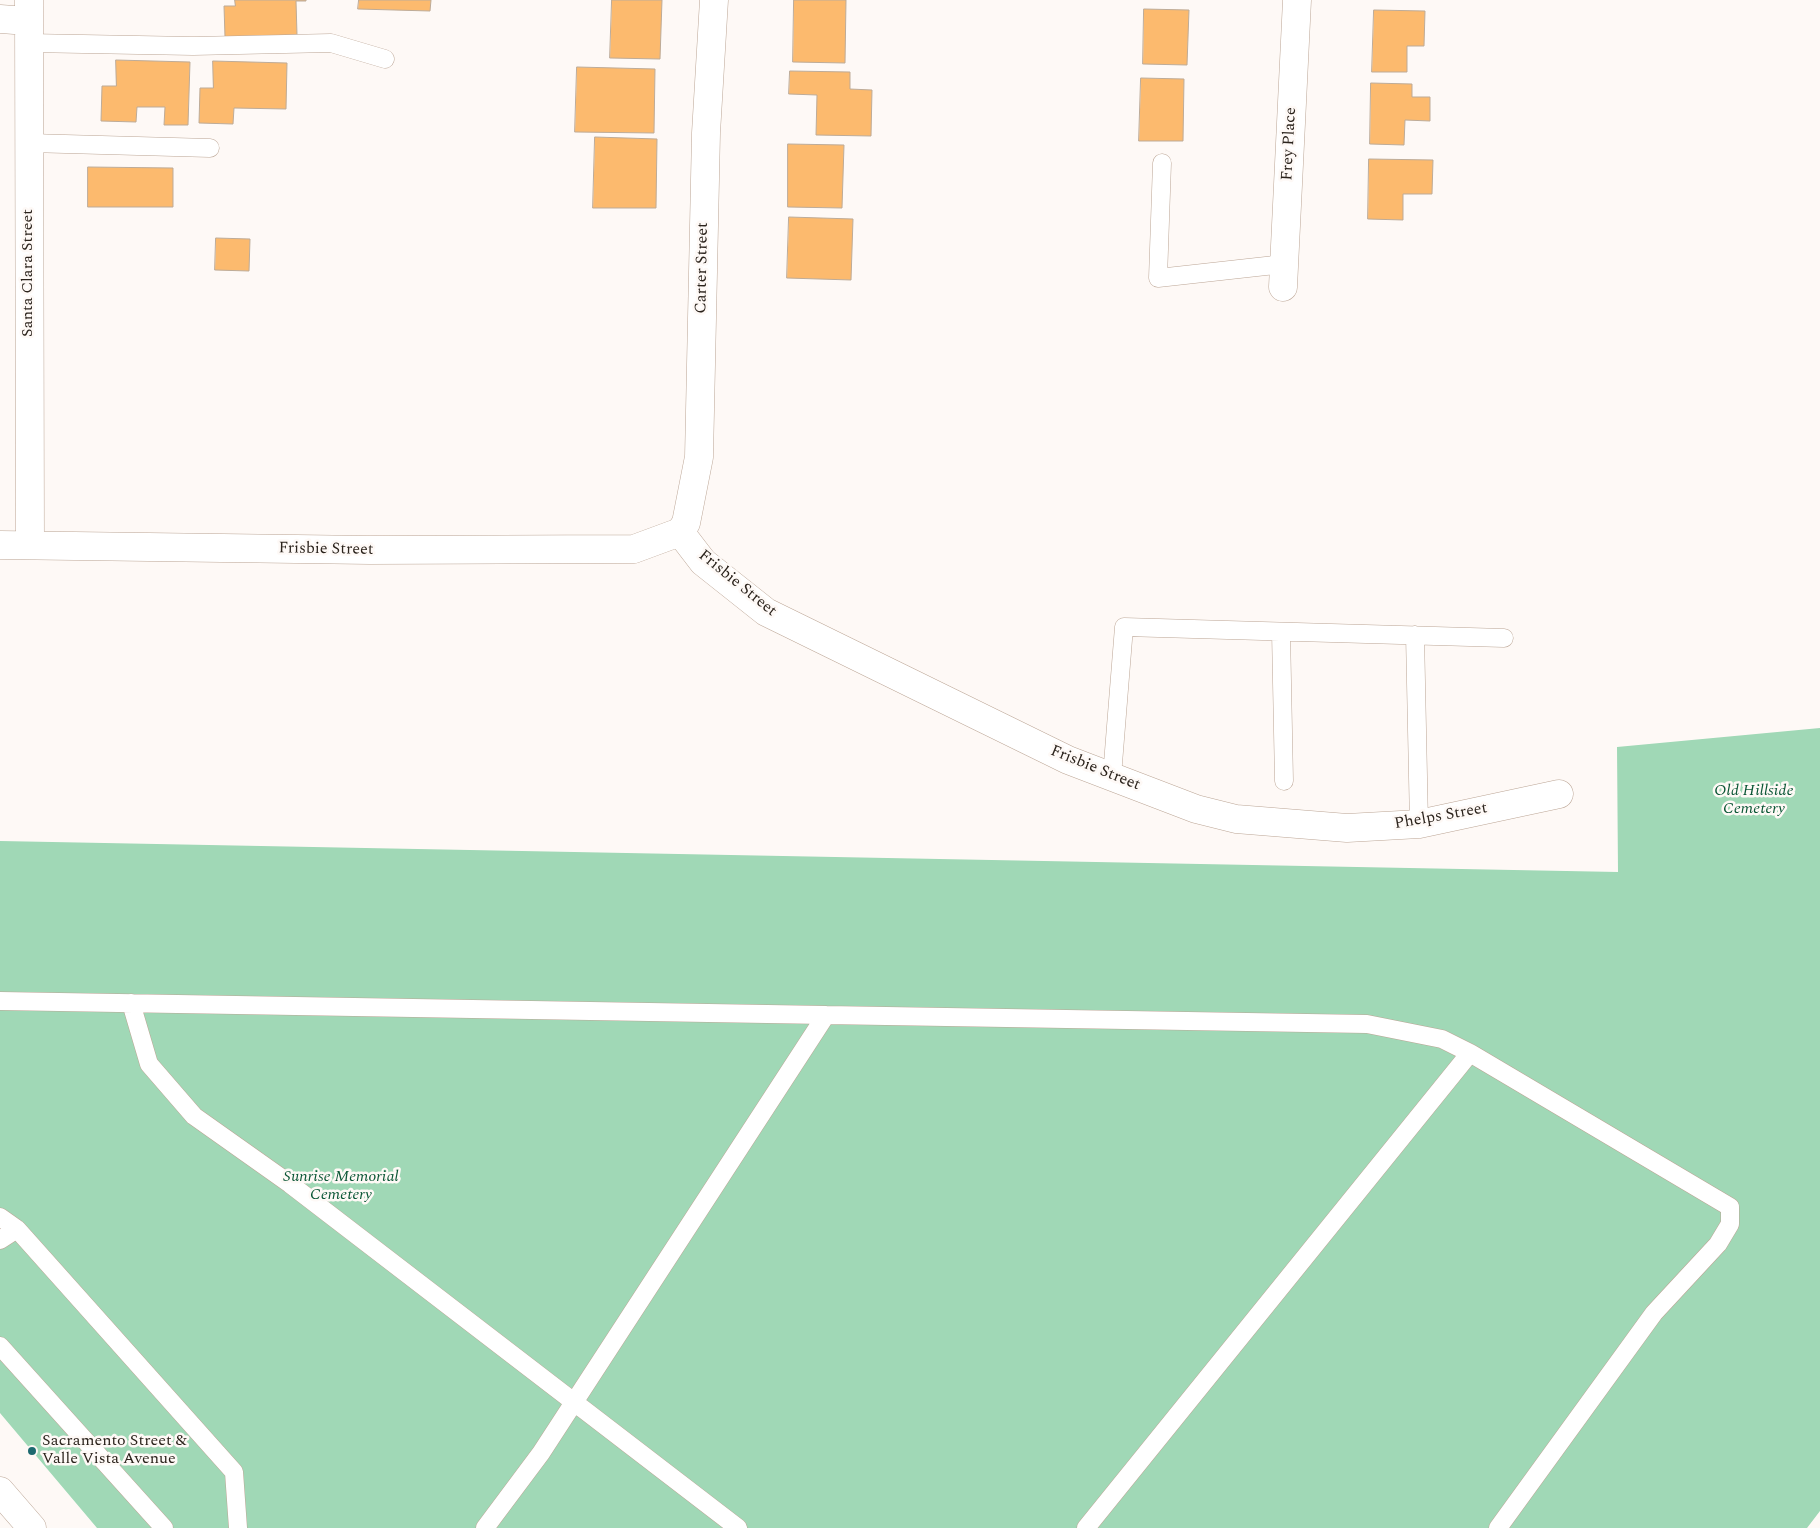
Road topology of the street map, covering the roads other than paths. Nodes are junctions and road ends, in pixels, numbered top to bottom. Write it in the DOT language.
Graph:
graph roads {
  1 [pos="714,0"];
  2 [pos="1297,0"];
  3 [pos="0,19"];
  4 [pos="29,21"];
  5 [pos="385,59"];
  6 [pos="29,143"];
  7 [pos="210,148"];
  8 [pos="1162,163"];
  9 [pos="1284,276"];
  10 [pos="680,532"];
  11 [pos="0,545"];
  12 [pos="30,546"];
  13 [pos="1281,632"];
  14 [pos="1415,635"];
  15 [pos="1504,638"];
  16 [pos="1112,776"];
  17 [pos="1284,781"];
  18 [pos="1560,794"];
  19 [pos="1419,824"];
  20 [pos="1321,826"];
  21 [pos="0,1001"];
  22 [pos="131,1003"];
  23 [pos="826,1015"];
  24 [pos="1470,1053"];
  25 [pos="0,1217"];
  26 [pos="17,1229"];
  27 [pos="0,1240"];
  28 [pos="0,1346"];
  29 [pos="574,1402"];
  30 [pos="0,1491"];
  31 [pos="32,1528"];
  32 [pos="164,1528"];
  33 [pos="238,1528"];
  34 [pos="485,1528"];
  35 [pos="738,1528"];
  36 [pos="1086,1528"];
  37 [pos="1498,1528"];
  1 -- 10 [label="street, Carter Street"];
  2 -- 9 [label="street, Frey Place"];
  3 -- 4 [label="street"];
  4 -- 5 [label="lane"];
  4 -- 6 [label="street, Santa Clara Street"];
  6 -- 7 [label="lane"];
  6 -- 12 [label="street, Santa Clara Street"];
  8 -- 9 [label="lane"];
  10 -- 12 [label="street, Frisbie Street"];
  10 -- 16 [label="street, Frisbie Street"];
  11 -- 12 [label="street, Frisbie Street"];
  13 -- 14 [label="lane"];
  13 -- 16 [label="lane"];
  13 -- 17 [label="lane"];
  14 -- 15 [label="lane"];
  14 -- 19 [label="lane"];
  16 -- 20 [label="street, Frisbie Street"];
  18 -- 19 [label="street, Phelps Street"];
  19 -- 20 [label="street, Phelps Street"];
  21 -- 22 [label="lane"];
  22 -- 23 [label="lane"];
  22 -- 29 [label="lane"];
  23 -- 24 [label="lane"];
  23 -- 29 [label="lane"];
  24 -- 36 [label="lane"];
  24 -- 37 [label="lane"];
  25 -- 26 [label="lane"];
  26 -- 27 [label="lane"];
  26 -- 33 [label="lane"];
  28 -- 32 [label="lane"];
  29 -- 34 [label="lane"];
  29 -- 35 [label="lane"];
  30 -- 31 [label="street"];
}
